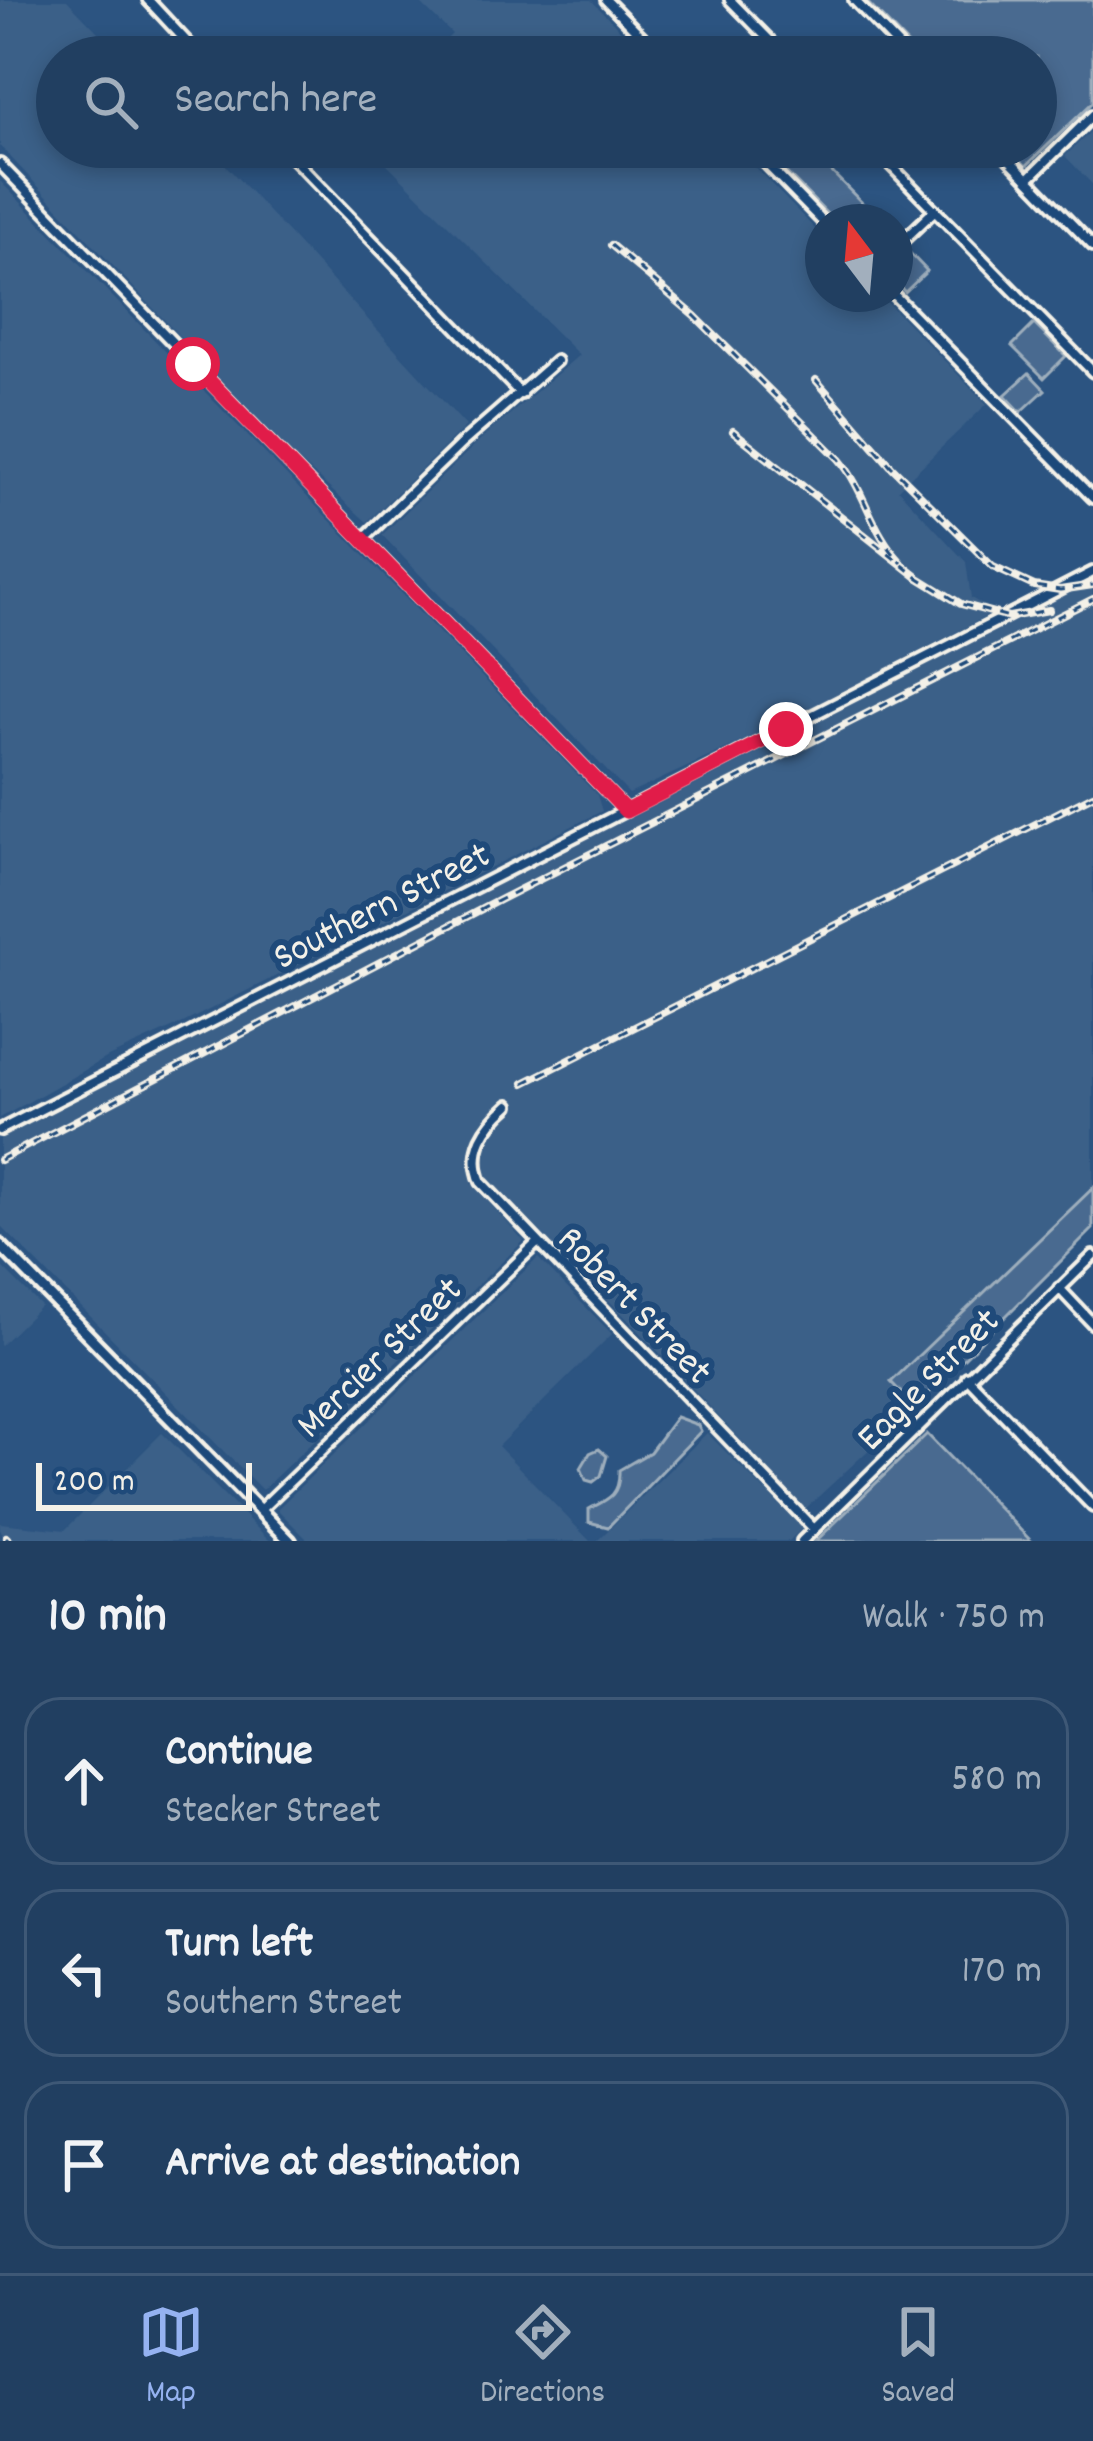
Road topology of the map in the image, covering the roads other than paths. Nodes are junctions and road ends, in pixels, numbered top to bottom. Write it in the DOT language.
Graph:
graph roads {
  1 [pos="148,0"];
  2 [pos="606,0"];
  3 [pos="730,0"];
  4 [pos="854,0"];
  5 [pos="181,36"];
  6 [pos="641,36"];
  7 [pos="765,36"];
  8 [pos="889,36"];
  9 [pos="1093,115"];
  10 [pos="1057,150"];
  11 [pos="0,164"];
  12 [pos="302,168"];
  13 [pos="770,168"];
  14 [pos="894,168"];
  15 [pos="1017,168"];
  16 [pos="1039,168"];
  17 [pos="1028,179"];
  18 [pos="805,204"];
  19 [pos="935,210"];
  20 [pos="913,231"];
  21 [pos="1093,246"];
  22 [pos="911,312"];
  23 [pos="556,361"];
  24 [pos="1093,372"];
  25 [pos="521,394"];
  26 [pos="1093,498"];
  27 [pos="363,539"];
  28 [pos="1093,572"];
  29 [pos="626,811"];
  30 [pos="509,1105"];
  31 [pos="0,1130"];
  32 [pos="536,1243"];
  33 [pos="0,1246"];
  34 [pos="1093,1256"];
  35 [pos="1059,1288"];
  36 [pos="1093,1324"];
  37 [pos="967,1378"];
  38 [pos="1093,1508"];
  39 [pos="260,1510"];
  40 [pos="814,1529"];
  41 [pos="290,1541"];
  42 [pos="802,1541"];
  1 -- 5 [label="street"];
  2 -- 6 [label="street"];
  3 -- 7 [label="street"];
  4 -- 8 [label="street"];
  9 -- 10 [label="street"];
  11 -- 27 [label="street"];
  12 -- 25 [label="street"];
  13 -- 18 [label="street"];
  14 -- 19 [label="street"];
  15 -- 17 [label="street"];
  16 -- 17 [label="street"];
  17 -- 21 [label="street"];
  19 -- 20 [label="street"];
  19 -- 24 [label="street"];
  22 -- 26 [label="street"];
  23 -- 25 [label="street"];
  25 -- 27 [label="street"];
  27 -- 29 [label="street"];
  28 -- 29 [label="street, Southern Street"];
  29 -- 31 [label="street, Southern Street"];
  30 -- 32 [label="street, Robert Street"];
  32 -- 39 [label="street, Mercier Street"];
  32 -- 40 [label="street, Robert Street"];
  33 -- 39 [label="main road"];
  34 -- 35 [label="street, Eagle Street"];
  35 -- 36 [label="street"];
  35 -- 37 [label="street, Eagle Street"];
  37 -- 38 [label="street"];
  37 -- 40 [label="street, Eagle Street"];
  39 -- 41 [label="main road"];
  40 -- 42 [label="street, Eagle Street"];
}
